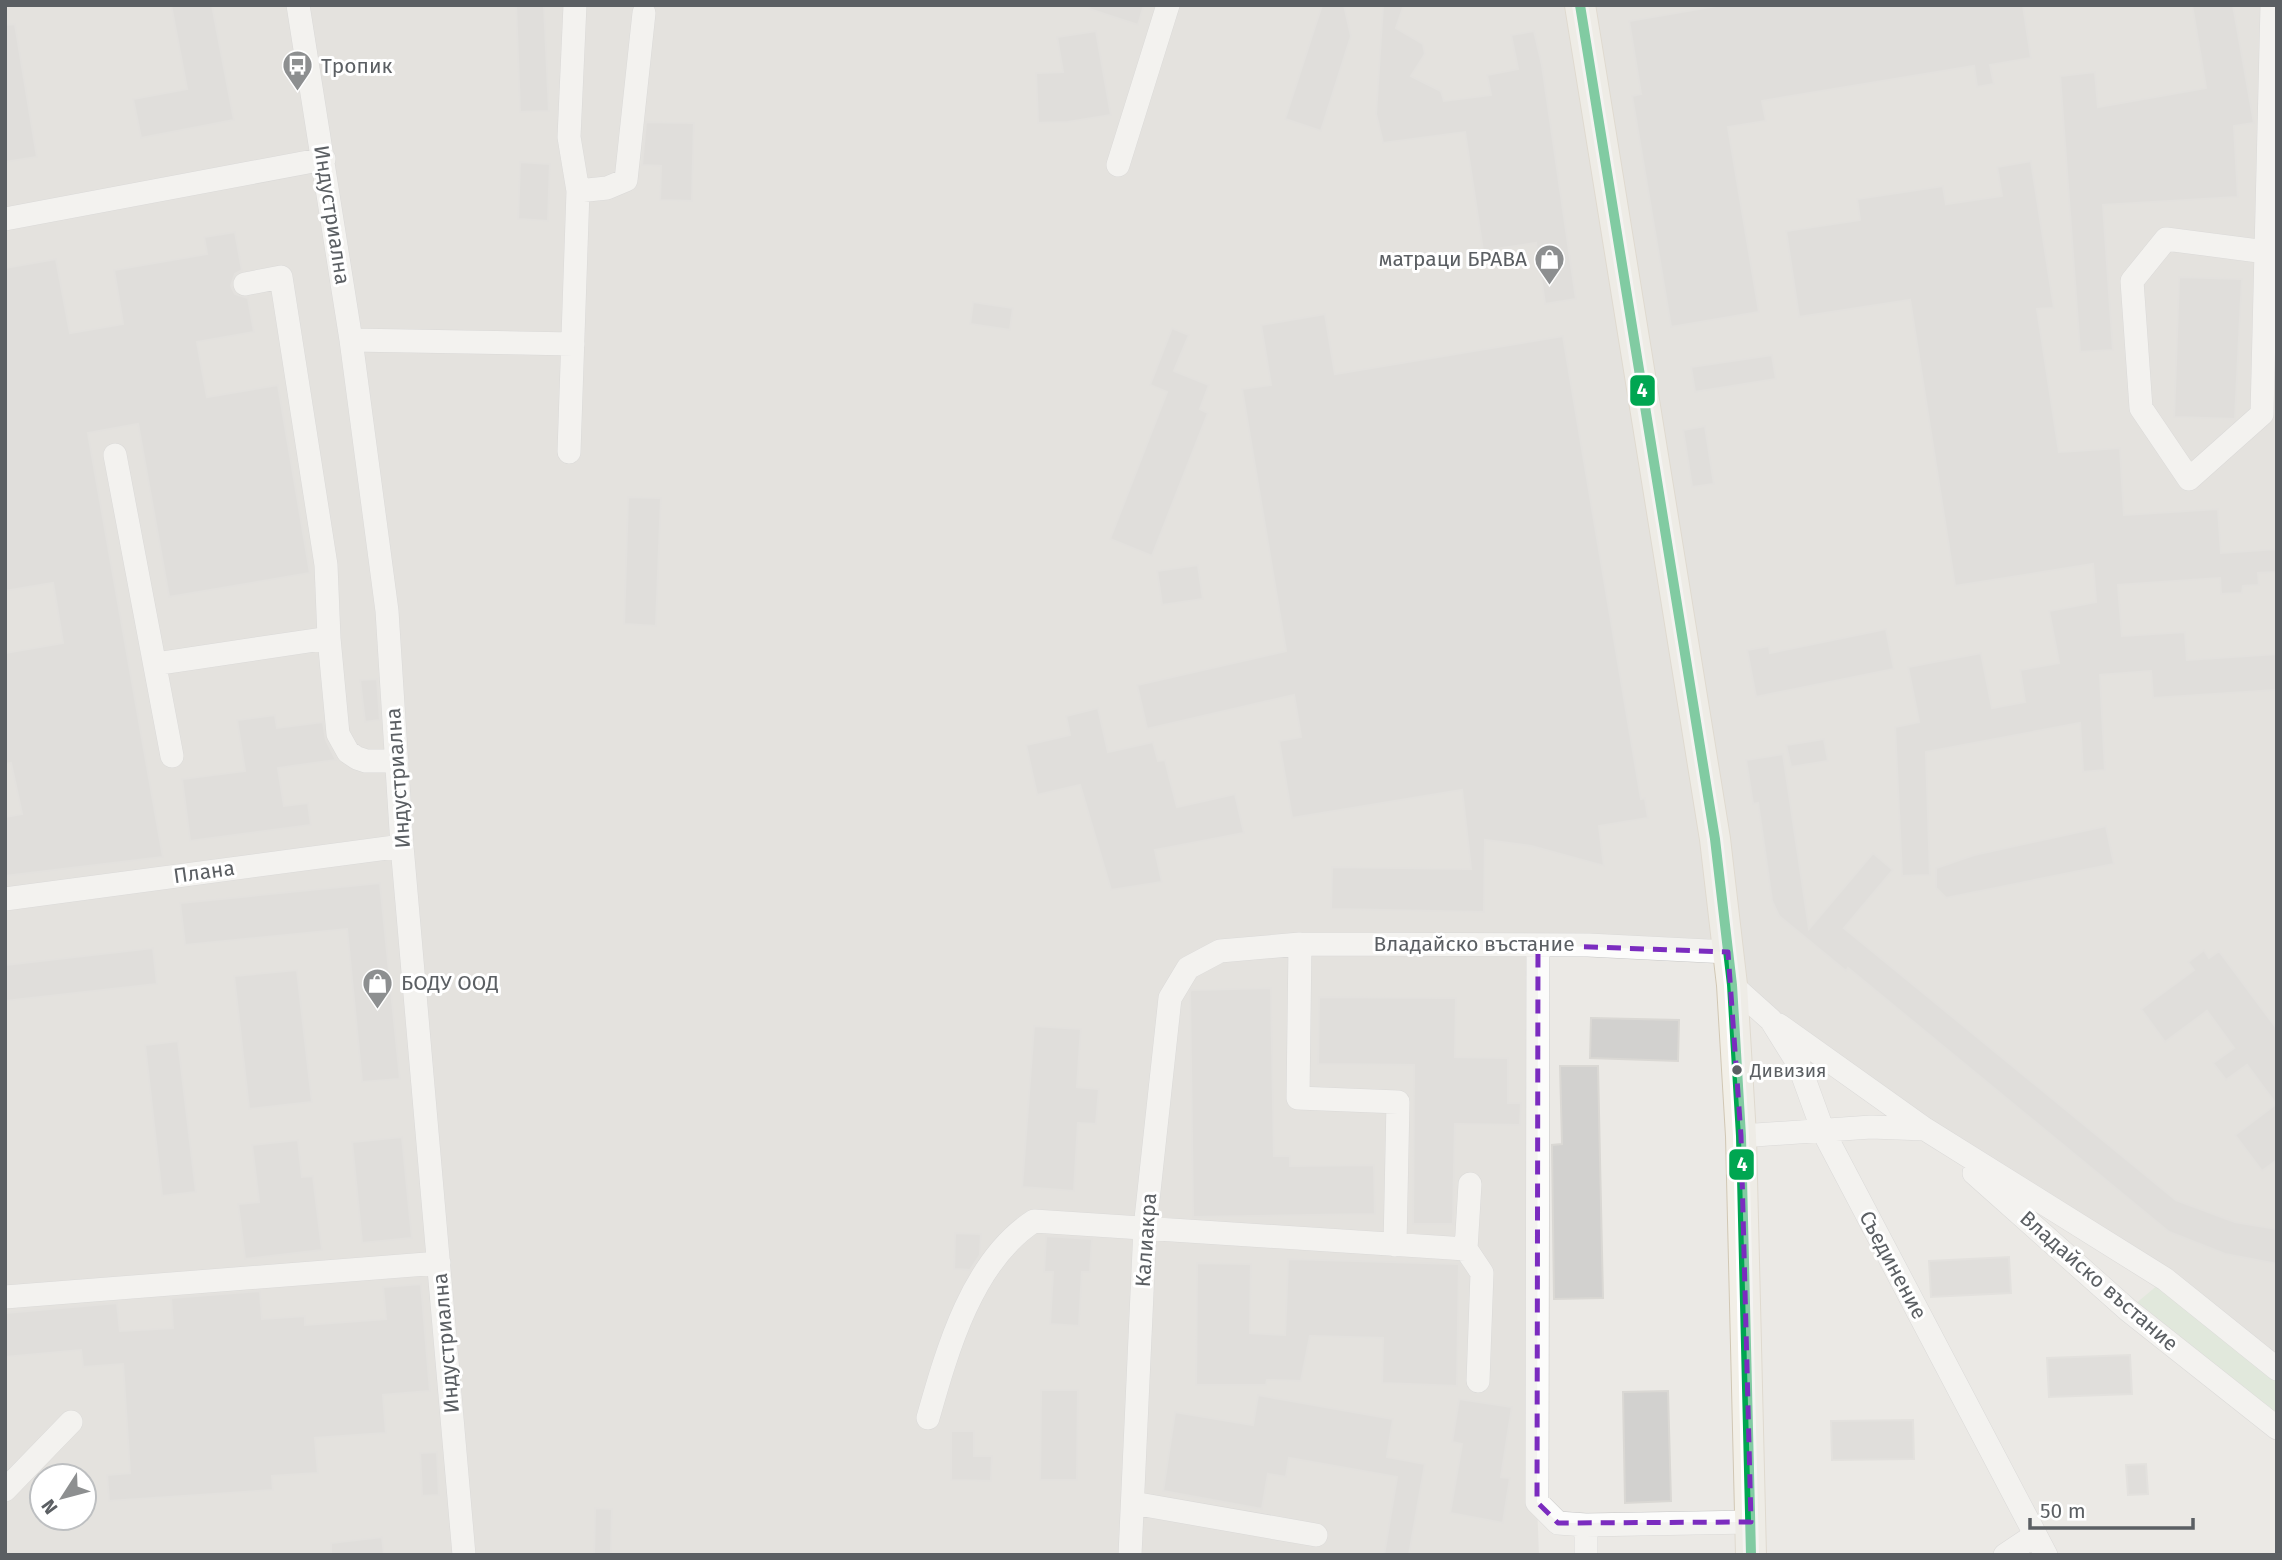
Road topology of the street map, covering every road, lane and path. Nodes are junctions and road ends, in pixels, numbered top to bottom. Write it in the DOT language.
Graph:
graph roads {
  1 [pos="298,5"];
  2 [pos="575,5"];
  3 [pos="1168,5"];
  4 [pos="1580,5"];
  5 [pos="2272,5"];
  6 [pos="645,13"];
  7 [pos="324,159"];
  8 [pos="1118,164"];
  9 [pos="578,191"];
  10 [pos="5,219"];
  11 [pos="2266,252"];
  12 [pos="245,284"];
  13 [pos="351,340"];
  14 [pos="573,344"];
  15 [pos="569,452"];
  16 [pos="116,455"];
  17 [pos="329,638"];
  18 [pos="155,663"];
  19 [pos="172,756"];
  20 [pos="397,761"];
  21 [pos="402,846"];
  22 [pos="5,899"];
  23 [pos="1300,943"];
  24 [pos="1538,945"];
  25 [pos="1220,951"];
  26 [pos="1728,951"];
  27 [pos="1732,985"];
  28 [pos="1772,1020"];
  29 [pos="1925,1129"];
  30 [pos="1823,1131"];
  31 [pos="1741,1136"];
  32 [pos="1470,1184"];
  33 [pos="1146,1228"];
  34 [pos="1395,1245"];
  35 [pos="1466,1249"];
  36 [pos="439,1263"];
  37 [pos="5,1297"];
  38 [pos="2277,1369"];
  39 [pos="1478,1381"];
  40 [pos="928,1418"];
  41 [pos="71,1422"];
  42 [pos="2277,1428"];
  43 [pos="5,1490"];
  44 [pos="1133,1503"];
  45 [pos="1751,1522"];
  46 [pos="1586,1525"];
  47 [pos="1316,1535"];
  48 [pos="2040,1545"];
  49 [pos="464,1555"];
  50 [pos="1130,1555"];
  51 [pos="1586,1555"];
  52 [pos="1751,1555"];
  53 [pos="2005,1555"];
  1 -- 7 [label="street, Индустриална"];
  2 -- 9 [label="street"];
  3 -- 8 [label="street"];
  4 -- 26 [label="main road"];
  5 -- 11 [label="street"];
  6 -- 9 [label="street"];
  7 -- 10 [label="street"];
  7 -- 13 [label="street, Индустриална"];
  9 -- 14 [label="street"];
  11 -- 11 [label="street"];
  12 -- 17 [label="street"];
  13 -- 14 [label="street"];
  13 -- 20 [label="street, Индустриална"];
  14 -- 15 [label="street"];
  16 -- 18 [label="street"];
  17 -- 18 [label="street"];
  17 -- 20 [label="street"];
  18 -- 19 [label="street"];
  20 -- 21 [label="street, Индустриална"];
  21 -- 22 [label="street, Плана"];
  21 -- 36 [label="street, Индустриална"];
  23 -- 24 [label="street, Владайско въстание"];
  23 -- 25 [label="street, Владайско въстание"];
  23 -- 34 [label="street"];
  24 -- 26 [label="street, Владайско въстание"];
  24 -- 46 [label="street"];
  25 -- 33 [label="street, Калиакра"];
  26 -- 27 [label="main road"];
  27 -- 28 [label="street, Съединение"];
  27 -- 31 [label="main road"];
  28 -- 29 [label="street, Владайско въстание"];
  28 -- 30 [label="street, Съединение"];
  29 -- 30 [label="street"];
  29 -- 38 [label="street, Владайско въстание"];
  29 -- 42 [label="street, Владайско въстание"];
  30 -- 31 [label="street"];
  30 -- 48 [label="street, Съединение"];
  31 -- 45 [label="main road"];
  32 -- 35 [label="street"];
  33 -- 34 [label="street"];
  33 -- 40 [label="street"];
  33 -- 44 [label="street, Калиакра"];
  34 -- 35 [label="street"];
  35 -- 39 [label="street"];
  36 -- 37 [label="street"];
  36 -- 49 [label="street, Индустриална"];
  41 -- 43 [label="street"];
  44 -- 47 [label="street"];
  44 -- 50 [label="street, Калиакра"];
  45 -- 46 [label="street"];
  45 -- 52 [label="main road"];
  46 -- 51 [label="street"];
  48 -- 53 [label="street"];
}
